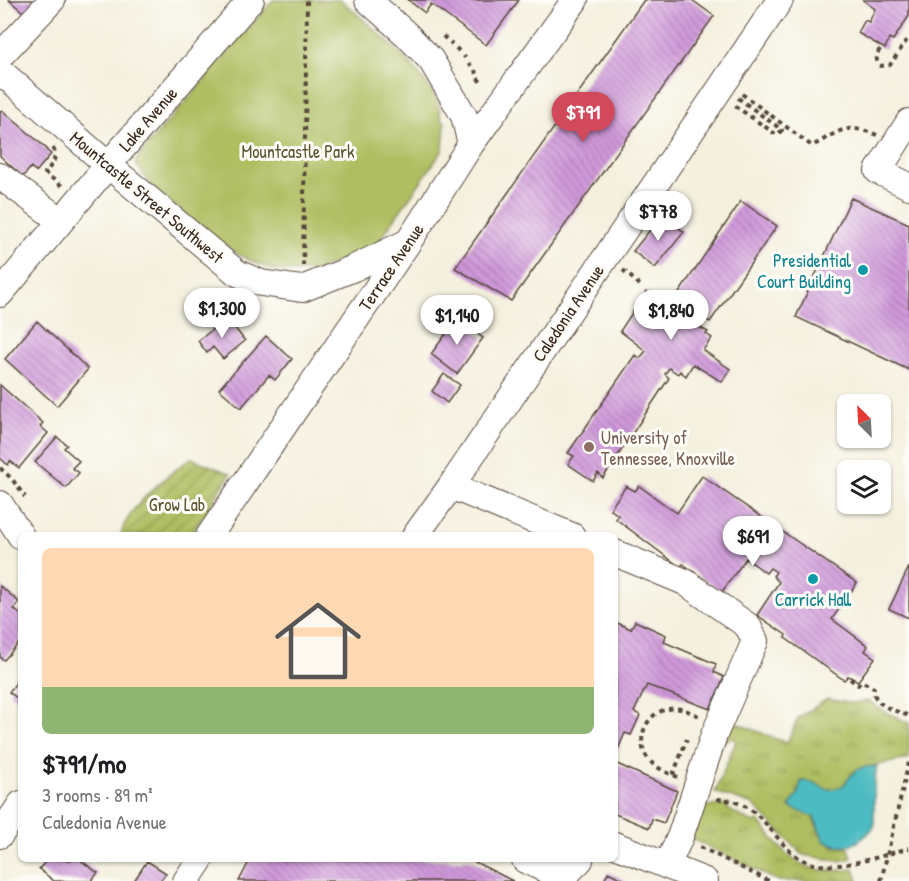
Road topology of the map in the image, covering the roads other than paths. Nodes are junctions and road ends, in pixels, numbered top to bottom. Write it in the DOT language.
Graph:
graph roads {
  1 [pos="52,0"];
  2 [pos="251,0"];
  3 [pos="368,0"];
  4 [pos="575,0"];
  5 [pos="780,0"];
  6 [pos="0,57"];
  7 [pos="0,71"];
  8 [pos="909,122"];
  9 [pos="471,144"];
  10 [pos="108,165"];
  11 [pos="0,176"];
  12 [pos="909,186"];
  13 [pos="62,221"];
  14 [pos="409,241"];
  15 [pos="0,294"];
  16 [pos="451,486"];
  17 [pos="0,504"];
  18 [pos="18,532"];
  19 [pos="212,532"];
  20 [pos="418,532"];
  21 [pos="562,532"];
  22 [pos="618,554"];
  23 [pos="18,808"];
  24 [pos="0,835"];
  25 [pos="618,845"];
  26 [pos="199,862"];
  27 [pos="529,862"];
  28 [pos="578,862"];
  29 [pos="668,866"];
  30 [pos="186,881"];
  31 [pos="705,881"];
  1 -- 6 [label="street"];
  2 -- 10 [label="street, Lake Avenue"];
  3 -- 9 [label="street"];
  4 -- 9 [label="street, Terrace Avenue"];
  5 -- 16 [label="street, Caledonia Avenue"];
  7 -- 10 [label="street, Mountcastle Street Southwest"];
  8 -- 12 [label="street"];
  9 -- 14 [label="street, Terrace Avenue"];
  10 -- 13 [label="street, Lake Avenue"];
  10 -- 14 [label="street, Mountcastle Street Southwest"];
  11 -- 13 [label="street"];
  13 -- 15 [label="street, Lake Avenue"];
  14 -- 19 [label="street, Terrace Avenue"];
  16 -- 20 [label="street, Caledonia Avenue"];
  16 -- 21 [label="street"];
  17 -- 18 [label="street"];
  22 -- 29 [label="street"];
  23 -- 24 [label="street"];
  25 -- 29 [label="street"];
  26 -- 30 [label="street"];
  27 -- 28 [label="street"];
  29 -- 31 [label="street"];
}
